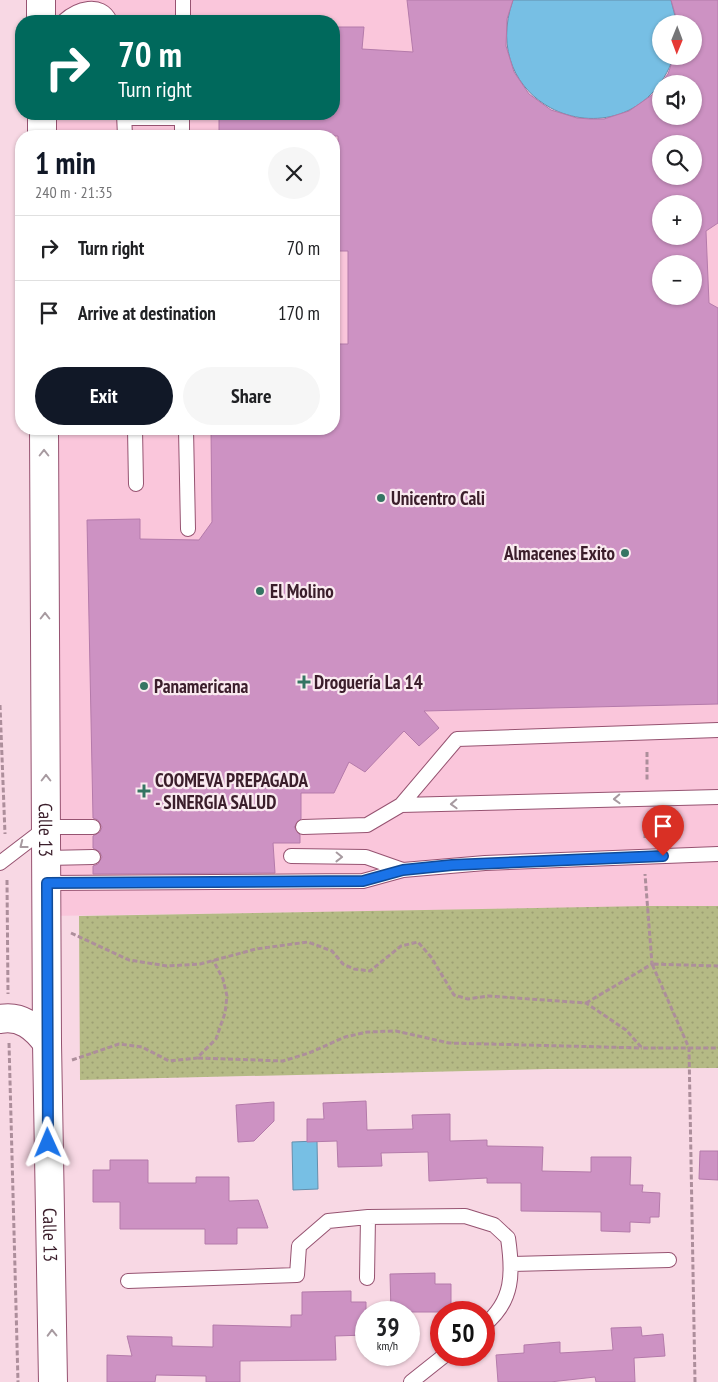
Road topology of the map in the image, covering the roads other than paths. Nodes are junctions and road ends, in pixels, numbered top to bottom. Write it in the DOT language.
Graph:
graph roads {
  1 [pos="41,0"];
  2 [pos="183,0"];
  3 [pos="41,15"];
  4 [pos="73,15"];
  5 [pos="106,15"];
  6 [pos="183,15"];
  7 [pos="44,435"];
  8 [pos="135,435"];
  9 [pos="186,435"];
  10 [pos="136,484"];
  11 [pos="188,529"];
  12 [pos="718,730"];
  13 [pos="718,797"];
  14 [pos="401,805"];
  15 [pos="303,826"];
  16 [pos="47,827"];
  17 [pos="93,827"];
  18 [pos="718,854"];
  19 [pos="93,856"];
  20 [pos="291,856"];
  21 [pos="0,864"];
  22 [pos="47,870"];
  23 [pos="403,870"];
  24 [pos="0,1019"];
  25 [pos="58,1047"];
  26 [pos="368,1217"];
  27 [pos="669,1260"];
  28 [pos="512,1264"];
  29 [pos="367,1278"];
  30 [pos="128,1281"];
  31 [pos="495,1314"];
  32 [pos="431,1366"];
  33 [pos="53,1382"];
  34 [pos="411,1382"];
  1 -- 3 [label="main road"];
  2 -- 6 [label="lane"];
  4 -- 5 [label="lane"];
  16 -- 7 [label="main road, Calle 13, one-way"];
  8 -- 10 [label="lane"];
  9 -- 11 [label="lane"];
  12 -- 14 [label="lane"];
  13 -- 14 [label="lane, one-way"];
  14 -- 15 [label="lane"];
  16 -- 17 [label="lane"];
  16 -- 21 [label="lane, one-way"];
  16 -- 22 [label="main road, Calle 13"];
  18 -- 23 [label="lane"];
  19 -- 22 [label="lane"];
  20 -- 23 [label="lane, one-way"];
  22 -- 23 [label="lane"];
  22 -- 25 [label="main road, Calle 13"];
  24 -- 25 [label="main road"];
  33 -- 25 [label="main road, Calle 13, one-way"];
  26 -- 28 [label="lane"];
  26 -- 29 [label="lane"];
  26 -- 30 [label="lane"];
  27 -- 28 [label="lane"];
  28 -- 31 [label="lane"];
  32 -- 34 [label="lane"];
}
